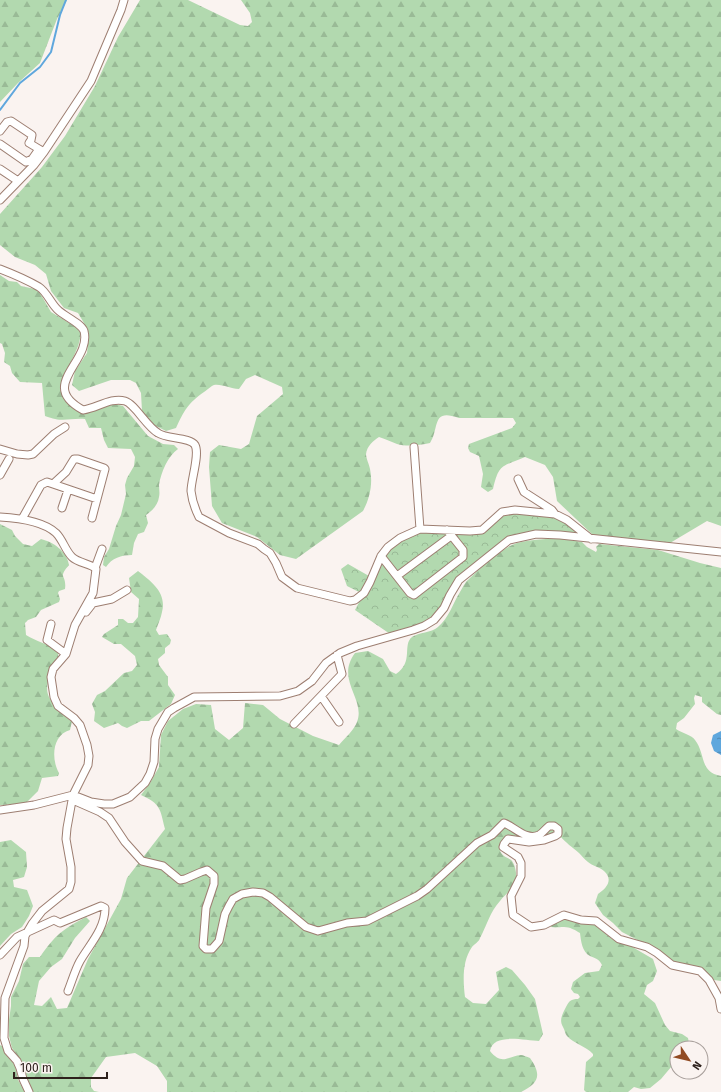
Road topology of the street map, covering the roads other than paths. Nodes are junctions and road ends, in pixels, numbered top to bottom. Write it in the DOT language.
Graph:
graph roads {
  1 [pos="124,0"];
  2 [pos="0,131"];
  3 [pos="0,144"];
  4 [pos="41,151"];
  5 [pos="0,169"];
  6 [pos="18,180"];
  7 [pos="0,200"];
  8 [pos="0,269"];
  9 [pos="65,427"];
  10 [pos="414,448"];
  11 [pos="0,449"];
  12 [pos="9,459"];
  13 [pos="0,475"];
  14 [pos="518,479"];
  15 [pos="53,484"];
  16 [pos="68,490"];
  17 [pos="97,499"];
  18 [pos="62,508"];
  19 [pos="555,514"];
  20 [pos="0,518"];
  21 [pos="92,518"];
  22 [pos="22,519"];
  23 [pos="420,529"];
  24 [pos="449,533"];
  25 [pos="591,539"];
  26 [pos="102,549"];
  27 [pos="721,552"];
  28 [pos="381,556"];
  29 [pos="95,568"];
  30 [pos="397,576"];
  31 [pos="127,590"];
  32 [pos="51,624"];
  33 [pos="73,630"];
  34 [pos="66,654"];
  35 [pos="337,655"];
  36 [pos="321,696"];
  37 [pos="338,722"];
  38 [pos="294,724"];
  39 [pos="73,795"];
  40 [pos="0,810"];
  41 [pos="28,931"];
  42 [pos="0,955"];
  43 [pos="68,991"];
  44 [pos="721,1009"];
  45 [pos="29,1092"];
  1 -- 4 [label="street"];
  2 -- 4 [label="street"];
  3 -- 4 [label="street"];
  4 -- 6 [label="street"];
  5 -- 6 [label="street"];
  6 -- 7 [label="street"];
  8 -- 28 [label="street"];
  9 -- 11 [label="street"];
  10 -- 23 [label="street"];
  12 -- 13 [label="street"];
  14 -- 19 [label="street"];
  15 -- 16 [label="street"];
  15 -- 17 [label="street"];
  15 -- 22 [label="street"];
  16 -- 17 [label="street"];
  16 -- 18 [label="street"];
  17 -- 21 [label="street"];
  19 -- 24 [label="street"];
  19 -- 25 [label="street"];
  20 -- 22 [label="street"];
  22 -- 29 [label="street"];
  23 -- 24 [label="street"];
  23 -- 28 [label="street"];
  24 -- 30 [label="street"];
  24 -- 30 [label="street"];
  25 -- 27 [label="street"];
  25 -- 35 [label="street"];
  26 -- 29 [label="street"];
  28 -- 30 [label="street"];
  29 -- 33 [label="street"];
  31 -- 33 [label="street"];
  32 -- 34 [label="street"];
  33 -- 34 [label="street"];
  34 -- 39 [label="street"];
  35 -- 36 [label="street"];
  35 -- 39 [label="street"];
  36 -- 37 [label="street"];
  36 -- 38 [label="street"];
  39 -- 40 [label="street"];
  39 -- 41 [label="street"];
  39 -- 44 [label="street"];
  41 -- 42 [label="street"];
  41 -- 43 [label="street"];
  41 -- 45 [label="street"];
}
